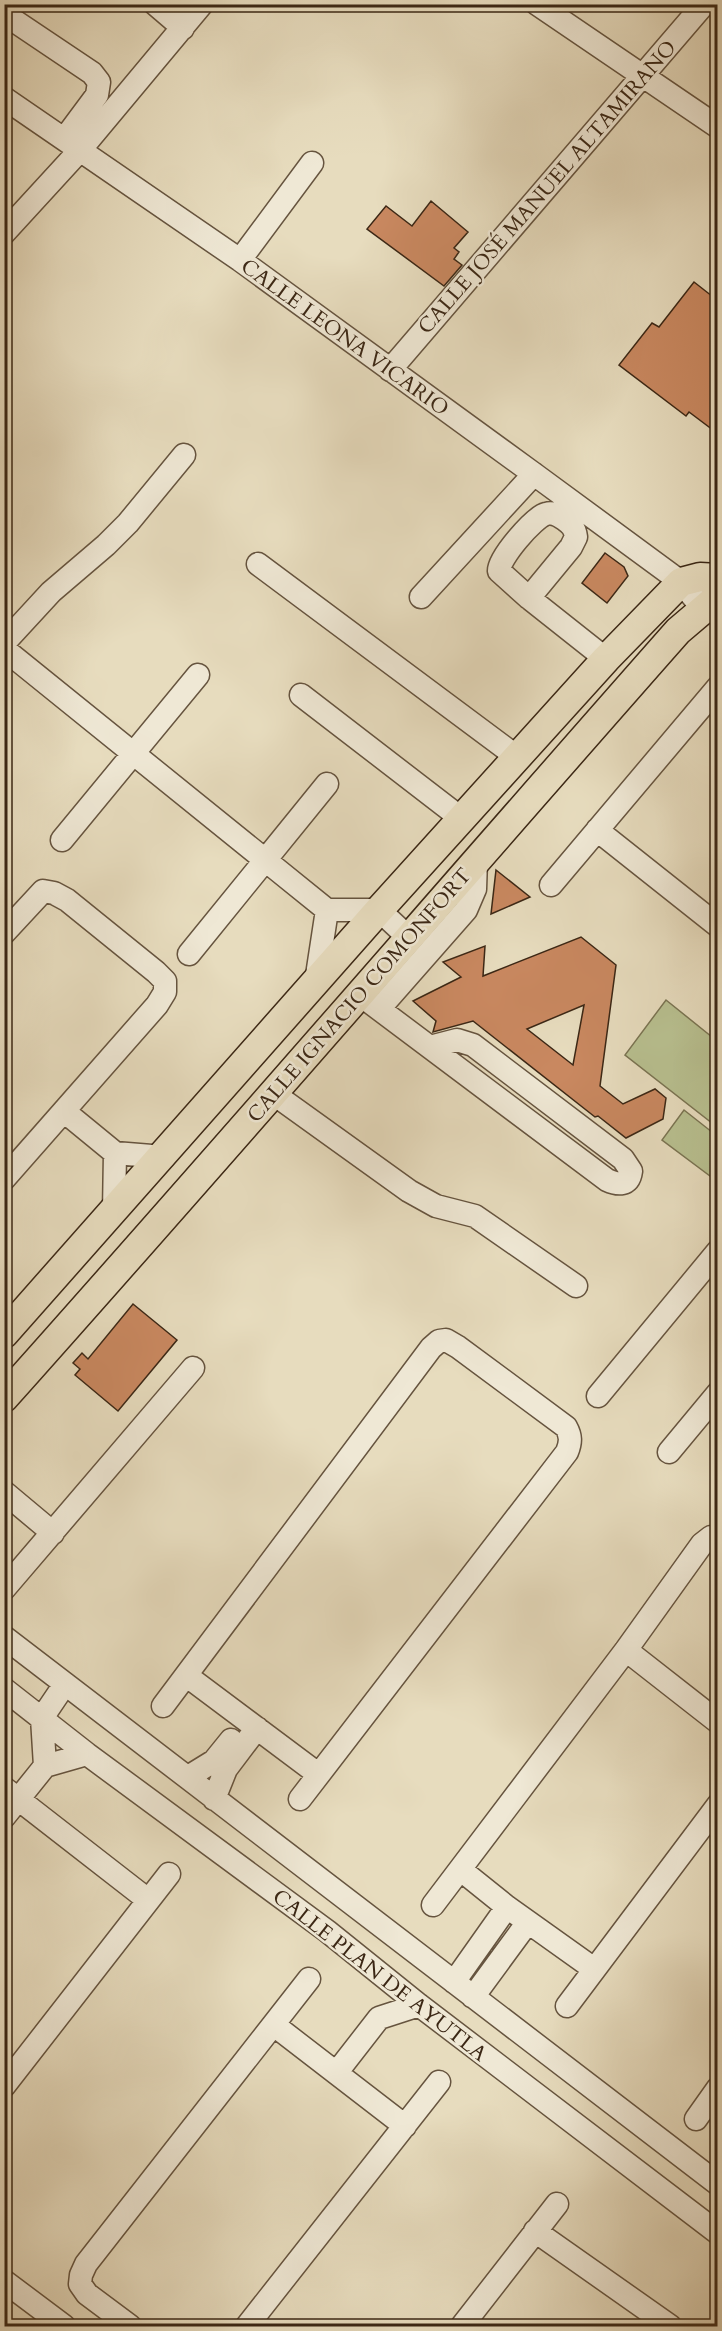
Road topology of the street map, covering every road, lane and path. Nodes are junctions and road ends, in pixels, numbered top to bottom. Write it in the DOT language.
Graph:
graph roads {
  1 [pos="155,4"];
  2 [pos="202,4"];
  3 [pos="537,4"];
  4 [pos="704,4"];
  5 [pos="4,14"];
  6 [pos="183,28"];
  7 [pos="643,76"];
  8 [pos="4,98"];
  9 [pos="717,127"];
  10 [pos="73,143"];
  11 [pos="312,163"];
  12 [pos="4,233"];
  13 [pos="240,260"];
  14 [pos="390,370"];
  15 [pos="184,455"];
  16 [pos="534,474"];
  17 [pos="258,564"];
  18 [pos="717,578"];
  19 [pos="681,582"];
  20 [pos="421,597"];
  21 [pos="529,598"];
  22 [pos="713,606"];
  23 [pos="4,643"];
  24 [pos="4,649"];
  25 [pos="606,659"];
  26 [pos="198,675"];
  27 [pos="717,687"];
  28 [pos="300,695"];
  29 [pos="134,753"];
  30 [pos="517,757"];
  31 [pos="327,784"];
  32 [pos="462,819"];
  33 [pos="597,830"];
  34 [pos="62,840"];
  35 [pos="266,860"];
  36 [pos="476,860"];
  37 [pos="551,885"];
  38 [pos="327,910"];
  39 [pos="379,910"];
  40 [pos="717,926"];
  41 [pos="4,933"];
  42 [pos="408,937"];
  43 [pos="189,954"];
  44 [pos="316,982"];
  45 [pos="369,1001"];
  46 [pos="430,1047"];
  47 [pos="274,1094"];
  48 [pos="65,1112"];
  49 [pos="115,1153"];
  50 [pos="164,1157"];
  51 [pos="4,1179"];
  52 [pos="114,1211"];
  53 [pos="717,1251"];
  54 [pos="576,1286"];
  55 [pos="4,1334"];
  56 [pos="193,1368"];
  57 [pos="717,1393"];
  58 [pos="598,1396"];
  59 [pos="4,1398"];
  60 [pos="669,1452"];
  61 [pos="4,1492"];
  62 [pos="53,1533"];
  63 [pos="717,1537"];
  64 [pos="4,1589"];
  65 [pos="8,1647"];
  66 [pos="626,1650"];
  67 [pos="188,1676"];
  68 [pos="65,1684"];
  69 [pos="4,1689"];
  70 [pos="163,1706"];
  71 [pos="42,1718"];
  72 [pos="717,1722"];
  73 [pos="252,1724"];
  74 [pos="87,1754"];
  75 [pos="220,1765"];
  76 [pos="45,1766"];
  77 [pos="318,1774"];
  78 [pos="188,1777"];
  79 [pos="11,1793"];
  80 [pos="214,1799"];
  81 [pos="300,1799"];
  82 [pos="717,1805"];
  83 [pos="4,1817"];
  84 [pos="460,1870"];
  85 [pos="169,1874"];
  86 [pos="319,1877"];
  87 [pos="148,1900"];
  88 [pos="351,1901"];
  89 [pos="432,1905"];
  90 [pos="295,1907"];
  91 [pos="507,1907"];
  92 [pos="528,1922"];
  93 [pos="327,1931"];
  94 [pos="594,1970"];
  95 [pos="383,1977"];
  96 [pos="309,1979"];
  97 [pos="454,1982"];
  98 [pos="473,1997"];
  99 [pos="418,2005"];
  100 [pos="567,2006"];
  101 [pos="379,2018"];
  102 [pos="274,2025"];
  103 [pos="337,2072"];
  104 [pos="439,2082"];
  105 [pos="4,2086"];
  106 [pos="717,2088"];
  107 [pos="696,2119"];
  108 [pos="405,2127"];
  109 [pos="717,2185"];
  110 [pos="557,2204"];
  111 [pos="695,2216"];
  112 [pos="535,2231"];
  113 [pos="717,2233"];
  114 [pos="4,2281"];
  115 [pos="51,2322"];
  116 [pos="130,2326"];
  117 [pos="247,2326"];
  118 [pos="462,2326"];
  119 [pos="669,2326"];
  1 -- 6 [label="street"];
  2 -- 6 [label="street"];
  3 -- 7 [label="street"];
  4 -- 7 [label="street, CALLE JOSÉ MANUEL ALTAMIRANO"];
  5 -- 10 [label="street"];
  6 -- 10 [label="street"];
  7 -- 9 [label="street"];
  7 -- 14 [label="street, CALLE JOSÉ MANUEL ALTAMIRANO"];
  8 -- 10 [label="street, CALLE LEONA VICARIO"];
  10 -- 12 [label="street"];
  10 -- 13 [label="street, CALLE LEONA VICARIO"];
  11 -- 13 [label="street"];
  13 -- 14 [label="street, CALLE LEONA VICARIO"];
  14 -- 16 [label="street, CALLE LEONA VICARIO"];
  15 -- 23 [label="street"];
  16 -- 19 [label="street, CALLE LEONA VICARIO"];
  16 -- 20 [label="street"];
  17 -- 30 [label="street"];
  18 -- 19 [label="main road"];
  19 -- 22 [label="street, CALLE LEONA VICARIO"];
  19 -- 25 [label="main road, CALLE IGNACIO COMONFORT"];
  21 -- 25 [label="street"];
  22 -- 36 [label="main road, CALLE IGNACIO COMONFORT"];
  24 -- 29 [label="street"];
  25 -- 30 [label="main road, CALLE IGNACIO COMONFORT"];
  26 -- 29 [label="street"];
  27 -- 33 [label="street"];
  28 -- 32 [label="street"];
  29 -- 34 [label="street"];
  29 -- 35 [label="street"];
  30 -- 32 [label="main road, CALLE IGNACIO COMONFORT"];
  31 -- 35 [label="street"];
  32 -- 39 [label="main road, CALLE IGNACIO COMONFORT"];
  33 -- 37 [label="street"];
  33 -- 40 [label="street"];
  35 -- 38 [label="street"];
  35 -- 43 [label="street"];
  36 -- 42 [label="main road, CALLE IGNACIO COMONFORT"];
  36 -- 45 [label="street"];
  38 -- 39 [label="street"];
  38 -- 44 [label="street"];
  39 -- 42 [label="street"];
  39 -- 44 [label="main road, CALLE IGNACIO COMONFORT"];
  41 -- 48 [label="street"];
  42 -- 45 [label="main road, CALLE IGNACIO COMONFORT"];
  44 -- 50 [label="main road, CALLE IGNACIO COMONFORT"];
  45 -- 46 [label="street"];
  45 -- 47 [label="main road, CALLE IGNACIO COMONFORT"];
  46 -- 46 [label="street"];
  47 -- 54 [label="street"];
  47 -- 59 [label="main road, CALLE IGNACIO COMONFORT"];
  48 -- 49 [label="street"];
  48 -- 51 [label="street"];
  49 -- 50 [label="street"];
  49 -- 52 [label="street"];
  50 -- 52 [label="main road, CALLE IGNACIO COMONFORT"];
  52 -- 55 [label="main road, CALLE IGNACIO COMONFORT"];
  53 -- 58 [label="street"];
  56 -- 62 [label="street"];
  57 -- 60 [label="street"];
  61 -- 62 [label="street"];
  62 -- 64 [label="street"];
  63 -- 66 [label="street"];
  65 -- 68 [label="street, CALLE PLAN DE AYUTLA"];
  66 -- 72 [label="street"];
  66 -- 84 [label="street"];
  67 -- 70 [label="street"];
  67 -- 73 [label="street"];
  67 -- 77 [label="street"];
  68 -- 71 [label="street"];
  68 -- 78 [label="street, CALLE PLAN DE AYUTLA"];
  69 -- 71 [label="street, CALLE PLAN DE AYUTLA"];
  71 -- 74 [label="street, CALLE PLAN DE AYUTLA"];
  71 -- 76 [label="street"];
  73 -- 75 [label="street"];
  73 -- 77 [label="street"];
  74 -- 76 [label="street"];
  74 -- 90 [label="street, CALLE PLAN DE AYUTLA"];
  75 -- 78 [label="street"];
  75 -- 80 [label="street"];
  76 -- 79 [label="street"];
  77 -- 81 [label="street"];
  78 -- 80 [label="street, CALLE PLAN DE AYUTLA"];
  79 -- 83 [label="street"];
  79 -- 87 [label="street"];
  80 -- 86 [label="street, CALLE PLAN DE AYUTLA"];
  82 -- 94 [label="street"];
  84 -- 89 [label="street"];
  84 -- 91 [label="street"];
  85 -- 87 [label="street"];
  86 -- 88 [label="street, CALLE PLAN DE AYUTLA"];
  86 -- 90 [label="street, CALLE PLAN DE AYUTLA"];
  87 -- 105 [label="street"];
  88 -- 93 [label="street, CALLE PLAN DE AYUTLA"];
  88 -- 97 [label="street, CALLE PLAN DE AYUTLA"];
  90 -- 93 [label="street, CALLE PLAN DE AYUTLA"];
  91 -- 92 [label="street"];
  91 -- 97 [label="street"];
  92 -- 94 [label="street"];
  92 -- 98 [label="street"];
  93 -- 95 [label="street, CALLE PLAN DE AYUTLA"];
  94 -- 100 [label="street"];
  95 -- 99 [label="street, CALLE PLAN DE AYUTLA"];
  95 -- 101 [label="street"];
  96 -- 102 [label="street"];
  97 -- 98 [label="street, CALLE PLAN DE AYUTLA"];
  98 -- 109 [label="street, CALLE PLAN DE AYUTLA"];
  99 -- 101 [label="street"];
  99 -- 111 [label="street, CALLE PLAN DE AYUTLA"];
  101 -- 103 [label="street"];
  102 -- 103 [label="street"];
  102 -- 116 [label="street"];
  103 -- 108 [label="street"];
  104 -- 108 [label="street"];
  106 -- 107 [label="street"];
  108 -- 117 [label="street"];
  109 -- 111 [label="street"];
  110 -- 112 [label="street"];
  111 -- 113 [label="street, CALLE PLAN DE AYUTLA"];
  112 -- 118 [label="street"];
  112 -- 119 [label="street"];
  114 -- 115 [label="street"];
}
